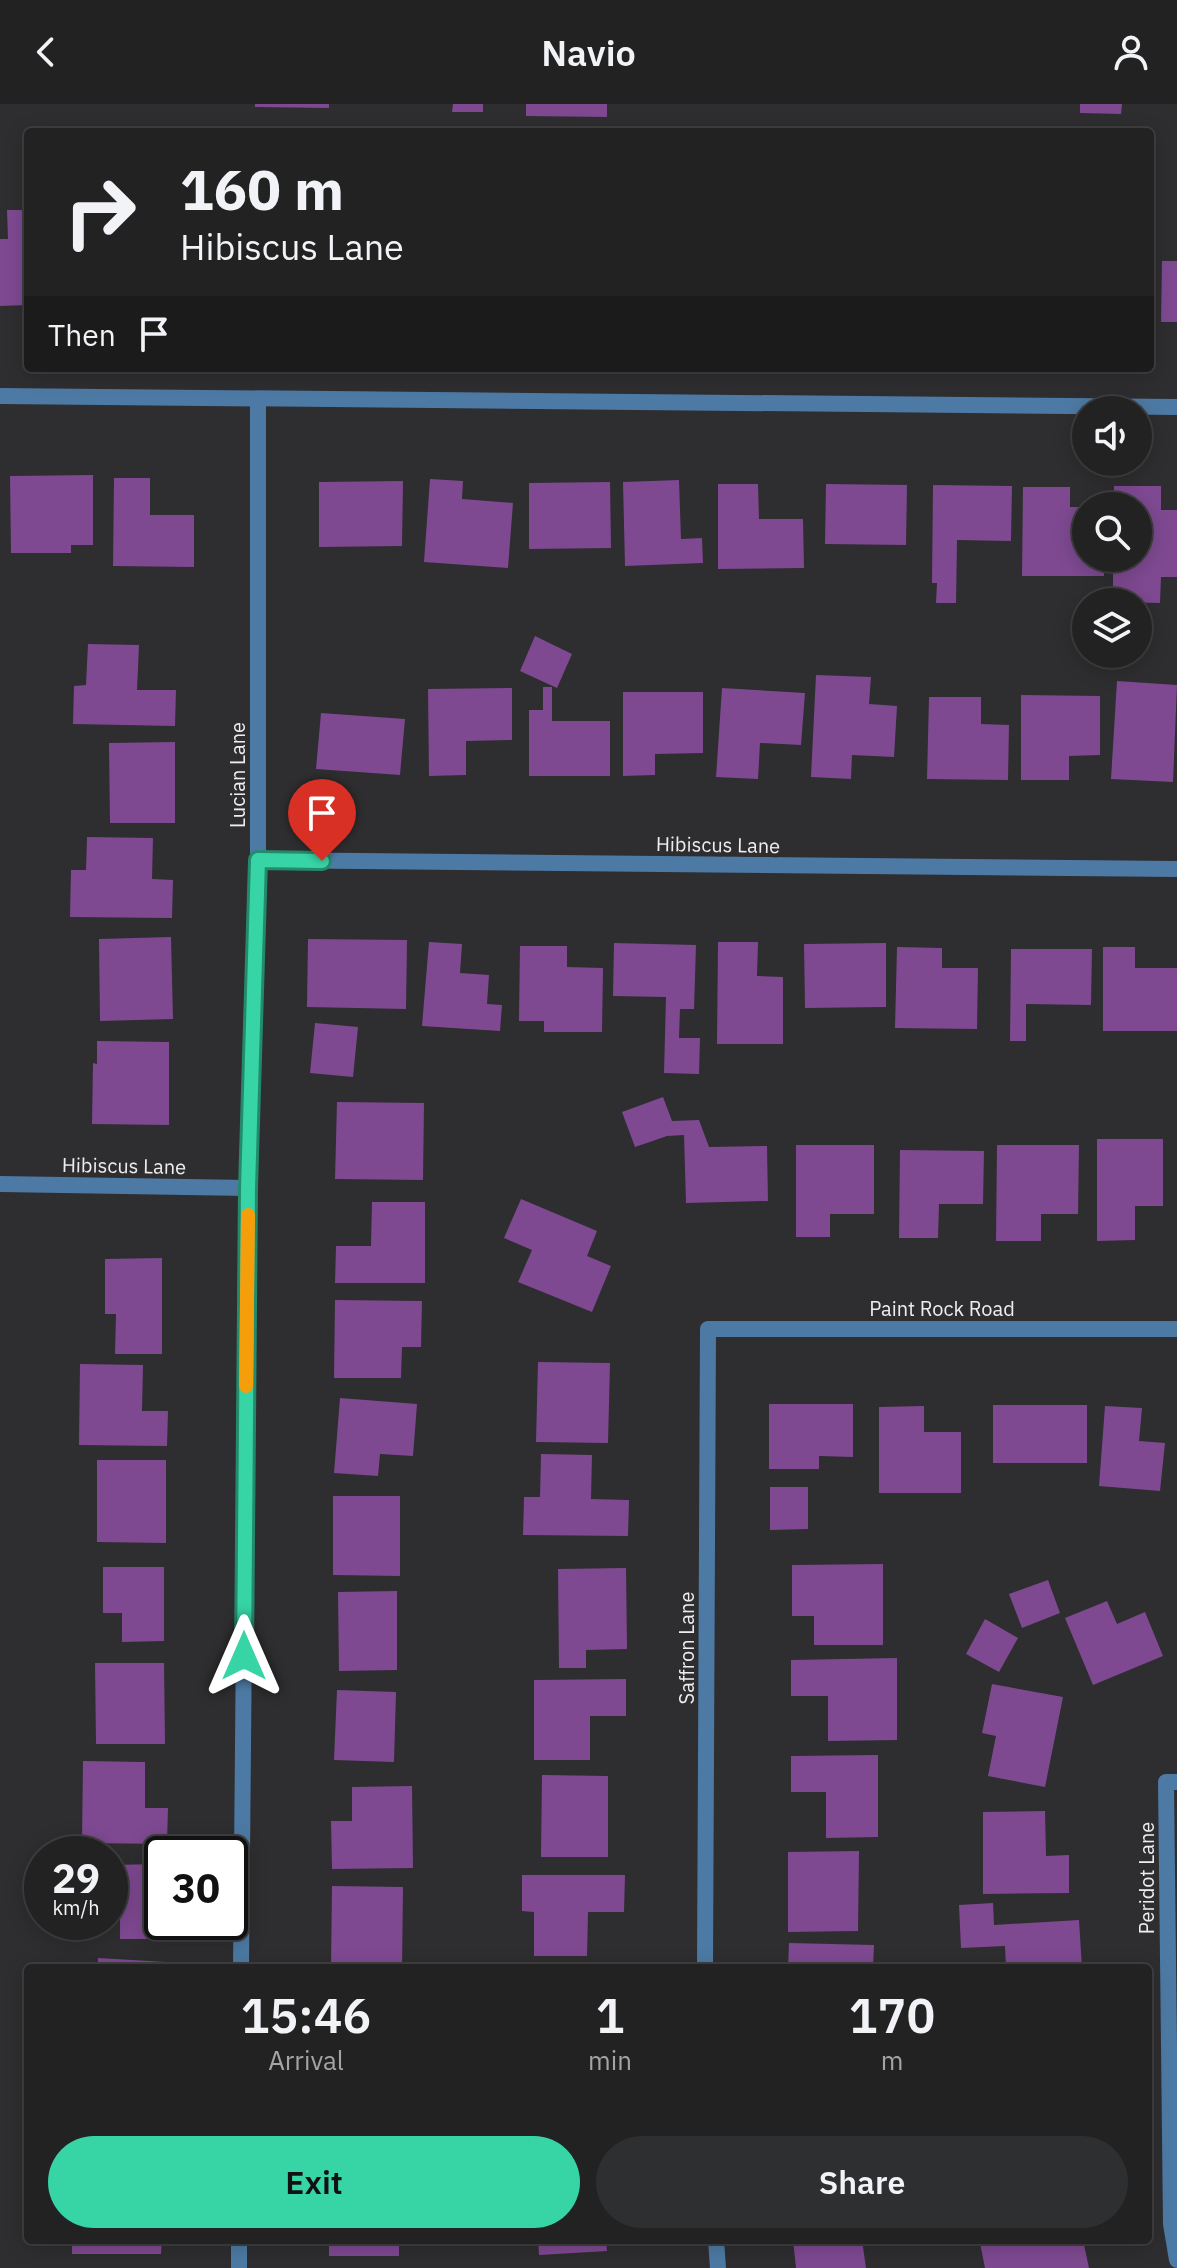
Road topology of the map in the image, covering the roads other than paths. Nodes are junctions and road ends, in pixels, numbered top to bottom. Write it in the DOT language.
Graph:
graph roads {
  1 [pos="0,396"];
  2 [pos="258,399"];
  3 [pos="1177,407"];
  4 [pos="258,860"];
  5 [pos="1177,869"];
  6 [pos="0,1184"];
  7 [pos="248,1188"];
  8 [pos="708,1329"];
  9 [pos="1177,1329"];
  10 [pos="1172,1782"];
  11 [pos="241,1964"];
  12 [pos="705,1964"];
  13 [pos="239,2244"];
  14 [pos="716,2244"];
  15 [pos="1177,2260"];
  16 [pos="239,2268"];
  17 [pos="718,2268"];
  1 -- 2 [label="street"];
  2 -- 3 [label="street"];
  2 -- 4 [label="street, Lucian Lane"];
  4 -- 5 [label="street, Hibiscus Lane"];
  4 -- 7 [label="street, Lucian Lane"];
  6 -- 7 [label="street, Hibiscus Lane"];
  7 -- 11 [label="street, Lucian Lane"];
  8 -- 9 [label="street, Paint Rock Road"];
  8 -- 12 [label="street, Saffron Lane"];
  10 -- 15 [label="street, Peridot Lane"];
  13 -- 16 [label="street"];
  14 -- 17 [label="street"];
}
